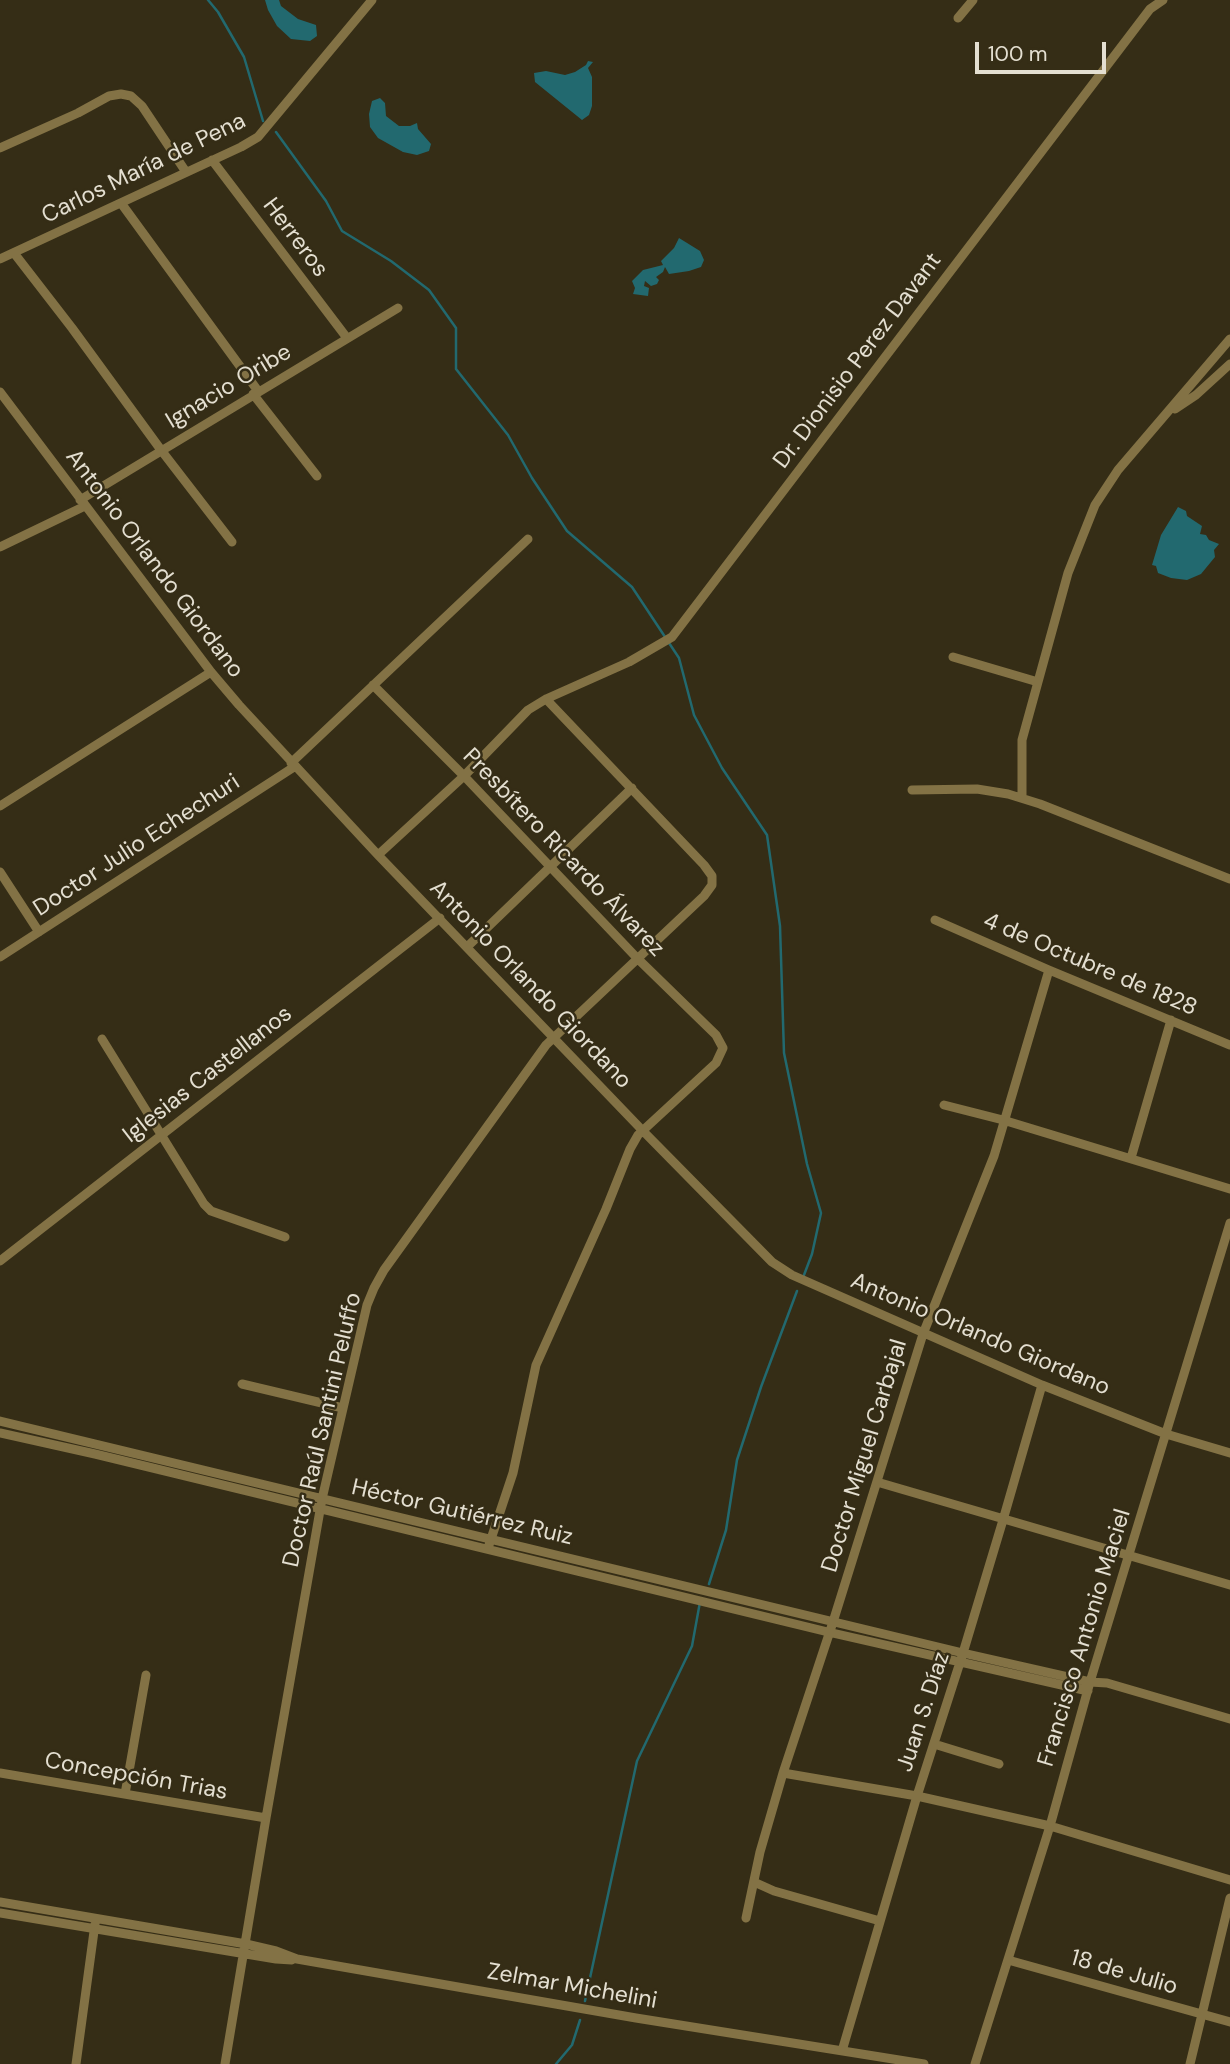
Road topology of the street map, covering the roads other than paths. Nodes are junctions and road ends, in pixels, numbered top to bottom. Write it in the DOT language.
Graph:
graph roads {
  1 [pos="372,0"];
  2 [pos="973,0"];
  3 [pos="1163,0"];
  4 [pos="958,18"];
  5 [pos="0,148"];
  6 [pos="212,160"];
  7 [pos="187,173"];
  8 [pos="121,204"];
  9 [pos="14,253"];
  10 [pos="0,259"];
  11 [pos="398,308"];
  12 [pos="347,338"];
  13 [pos="1230,339"];
  14 [pos="1230,363"];
  15 [pos="0,392"];
  16 [pos="255,393"];
  17 [pos="1165,416"];
  18 [pos="161,450"];
  19 [pos="317,476"];
  20 [pos="82,503"];
  21 [pos="528,539"];
  22 [pos="232,542"];
  23 [pos="0,547"];
  24 [pos="953,657"];
  25 [pos="211,672"];
  26 [pos="1038,682"];
  27 [pos="373,685"];
  28 [pos="546,699"];
  29 [pos="293,765"];
  30 [pos="464,776"];
  31 [pos="632,788"];
  32 [pos="912,790"];
  33 [pos="1022,798"];
  34 [pos="0,806"];
  35 [pos="378,855"];
  36 [pos="550,866"];
  37 [pos="0,872"];
  38 [pos="1230,880"];
  39 [pos="440,918"];
  40 [pos="935,920"];
  41 [pos="39,932"];
  42 [pos="467,947"];
  43 [pos="0,957"];
  44 [pos="637,958"];
  45 [pos="1049,970"];
  46 [pos="1171,1020"];
  47 [pos="553,1037"];
  48 [pos="103,1039"];
  49 [pos="1230,1045"];
  50 [pos="944,1105"];
  51 [pos="1003,1120"];
  52 [pos="643,1131"];
  53 [pos="162,1136"];
  54 [pos="1132,1158"];
  55 [pos="1230,1189"];
  56 [pos="1230,1223"];
  57 [pos="285,1237"];
  58 [pos="0,1261"];
  59 [pos="923,1334"];
  60 [pos="242,1384"];
  61 [pos="1042,1385"];
  62 [pos="343,1408"];
  63 [pos="0,1421"];
  64 [pos="0,1433"];
  65 [pos="1166,1434"];
  66 [pos="1230,1452"];
  67 [pos="877,1482"];
  68 [pos="323,1499"];
  69 [pos="1003,1520"];
  70 [pos="490,1539"];
  71 [pos="488,1550"];
  72 [pos="1130,1556"];
  73 [pos="1230,1585"];
  74 [pos="833,1622"];
  75 [pos="963,1653"];
  76 [pos="146,1675"];
  77 [pos="1089,1687"];
  78 [pos="1230,1718"];
  79 [pos="934,1744"];
  80 [pos="999,1764"];
  81 [pos="0,1773"];
  82 [pos="783,1773"];
  83 [pos="125,1794"];
  84 [pos="917,1796"];
  85 [pos="265,1818"];
  86 [pos="1050,1826"];
  87 [pos="1230,1880"];
  88 [pos="754,1881"];
  89 [pos="1230,1898"];
  90 [pos="0,1902"];
  91 [pos="0,1913"];
  92 [pos="746,1918"];
  93 [pos="880,1921"];
  94 [pos="95,1923"];
  95 [pos="245,1949"];
  96 [pos="1008,1960"];
  97 [pos="1203,2015"];
  98 [pos="1230,2022"];
  99 [pos="842,2051"];
  100 [pos="76,2064"];
  101 [pos="225,2064"];
  102 [pos="924,2064"];
  103 [pos="975,2064"];
  104 [pos="1190,2064"];
  1 -- 6 [label="street, Carlos María de Pena"];
  2 -- 4 [label="street"];
  3 -- 28 [label="street, Dr. Dionisio Perez Davant"];
  5 -- 7 [label="street"];
  6 -- 7 [label="street, Carlos María de Pena"];
  6 -- 12 [label="street, Herreros"];
  7 -- 8 [label="street, Carlos María de Pena"];
  8 -- 9 [label="street, Carlos María de Pena"];
  8 -- 16 [label="street"];
  9 -- 10 [label="street, Carlos María de Pena"];
  9 -- 18 [label="street"];
  11 -- 12 [label="street, Ignacio Oribe"];
  12 -- 16 [label="street, Ignacio Oribe"];
  13 -- 17 [label="street"];
  14 -- 17 [label="street"];
  15 -- 20 [label="street, Antonio Orlando Giordano"];
  16 -- 18 [label="street, Ignacio Oribe"];
  16 -- 19 [label="street"];
  17 -- 26 [label="street"];
  18 -- 20 [label="street, Ignacio Oribe"];
  18 -- 22 [label="street"];
  20 -- 23 [label="street, Ignacio Oribe"];
  20 -- 25 [label="street, Antonio Orlando Giordano"];
  21 -- 27 [label="street, Doctor Julio Echechuri"];
  24 -- 26 [label="street"];
  25 -- 29 [label="street, Antonio Orlando Giordano"];
  25 -- 34 [label="street"];
  26 -- 33 [label="street"];
  27 -- 29 [label="street, Doctor Julio Echechuri"];
  27 -- 30 [label="street, Presbítero Ricardo Álvarez"];
  28 -- 30 [label="street, Dr. Dionisio Perez Davant"];
  28 -- 31 [label="street"];
  29 -- 35 [label="street, Antonio Orlando Giordano"];
  29 -- 41 [label="street, Doctor Julio Echechuri"];
  30 -- 35 [label="street, Dr. Dionisio Perez Davant"];
  30 -- 36 [label="street, Presbítero Ricardo Álvarez"];
  31 -- 36 [label="street"];
  31 -- 44 [label="street, Doctor Raúl Santini Peluffo"];
  32 -- 33 [label="street"];
  33 -- 38 [label="street"];
  35 -- 39 [label="street, Antonio Orlando Giordano"];
  36 -- 42 [label="street"];
  36 -- 44 [label="street, Presbítero Ricardo Álvarez"];
  37 -- 41 [label="street"];
  39 -- 42 [label="street, Antonio Orlando Giordano"];
  39 -- 53 [label="street, Iglesias Castellanos"];
  40 -- 45 [label="street, 4 de Octubre de 1828"];
  41 -- 43 [label="street, Doctor Julio Echechuri"];
  42 -- 47 [label="street, Antonio Orlando Giordano"];
  44 -- 47 [label="street, Doctor Raúl Santini Peluffo"];
  44 -- 52 [label="street, Presbítero Ricardo Álvarez"];
  45 -- 46 [label="street, 4 de Octubre de 1828"];
  45 -- 51 [label="street, Doctor Miguel Carbajal"];
  46 -- 49 [label="street, 4 de Octubre de 1828"];
  46 -- 54 [label="street"];
  47 -- 52 [label="street, Antonio Orlando Giordano"];
  47 -- 62 [label="street, Doctor Raúl Santini Peluffo"];
  48 -- 53 [label="street"];
  50 -- 51 [label="street"];
  51 -- 54 [label="street"];
  51 -- 59 [label="street, Doctor Miguel Carbajal"];
  52 -- 59 [label="street, Antonio Orlando Giordano"];
  52 -- 70 [label="street"];
  53 -- 57 [label="street"];
  53 -- 58 [label="street, Iglesias Castellanos"];
  54 -- 55 [label="street"];
  56 -- 65 [label="street, Francisco Antonio Maciel"];
  59 -- 61 [label="street, Antonio Orlando Giordano"];
  59 -- 67 [label="street, Doctor Miguel Carbajal"];
  60 -- 62 [label="street"];
  61 -- 65 [label="street, Antonio Orlando Giordano"];
  61 -- 69 [label="street, Juan S. Díaz"];
  62 -- 68 [label="street, Doctor Raúl Santini Peluffo"];
  63 -- 68 [label="street, Héctor Gutiérrez Ruiz"];
  64 -- 71 [label="street, Héctor Gutiérrez Ruiz"];
  65 -- 66 [label="street, Antonio Orlando Giordano"];
  65 -- 72 [label="street, Francisco Antonio Maciel"];
  67 -- 69 [label="street"];
  67 -- 74 [label="street, Doctor Miguel Carbajal"];
  68 -- 70 [label="street, Héctor Gutiérrez Ruiz"];
  68 -- 85 [label="street, Doctor Raúl Santini Peluffo"];
  69 -- 72 [label="street"];
  69 -- 75 [label="street, Juan S. Díaz"];
  70 -- 71 [label="street"];
  70 -- 74 [label="street, Héctor Gutiérrez Ruiz"];
  71 -- 77 [label="street, Héctor Gutiérrez Ruiz"];
  72 -- 73 [label="street"];
  72 -- 77 [label="street, Francisco Antonio Maciel"];
  74 -- 75 [label="street, Héctor Gutiérrez Ruiz"];
  74 -- 82 [label="street, Doctor Miguel Carbajal"];
  75 -- 77 [label="street, Héctor Gutiérrez Ruiz"];
  75 -- 79 [label="street, Juan S. Díaz"];
  76 -- 83 [label="street"];
  77 -- 78 [label="street"];
  77 -- 86 [label="street, Francisco Antonio Maciel"];
  79 -- 80 [label="street"];
  79 -- 84 [label="street, Juan S. Díaz"];
  81 -- 83 [label="street, Concepción Trias"];
  82 -- 84 [label="street"];
  82 -- 88 [label="street, Doctor Miguel Carbajal"];
  83 -- 85 [label="street, Concepción Trias"];
  84 -- 86 [label="street"];
  84 -- 93 [label="street, Juan S. Díaz"];
  85 -- 95 [label="street, Doctor Raúl Santini Peluffo"];
  86 -- 87 [label="street"];
  86 -- 96 [label="street, Francisco Antonio Maciel"];
  88 -- 92 [label="street, Doctor Miguel Carbajal"];
  88 -- 93 [label="street"];
  89 -- 97 [label="street"];
  90 -- 94 [label="street, Zelmar Michelini"];
  91 -- 94 [label="street, Zelmar Michelini"];
  93 -- 99 [label="street, Juan S. Díaz"];
  94 -- 95 [label="street, Zelmar Michelini"];
  94 -- 100 [label="street"];
  95 -- 99 [label="street, Zelmar Michelini"];
  95 -- 101 [label="street, Doctor Raúl Santini Peluffo"];
  96 -- 97 [label="street, 18 de Julio"];
  96 -- 103 [label="street, Francisco Antonio Maciel"];
  97 -- 98 [label="street, 18 de Julio"];
  97 -- 104 [label="street"];
  99 -- 102 [label="street, Zelmar Michelini"];
}
